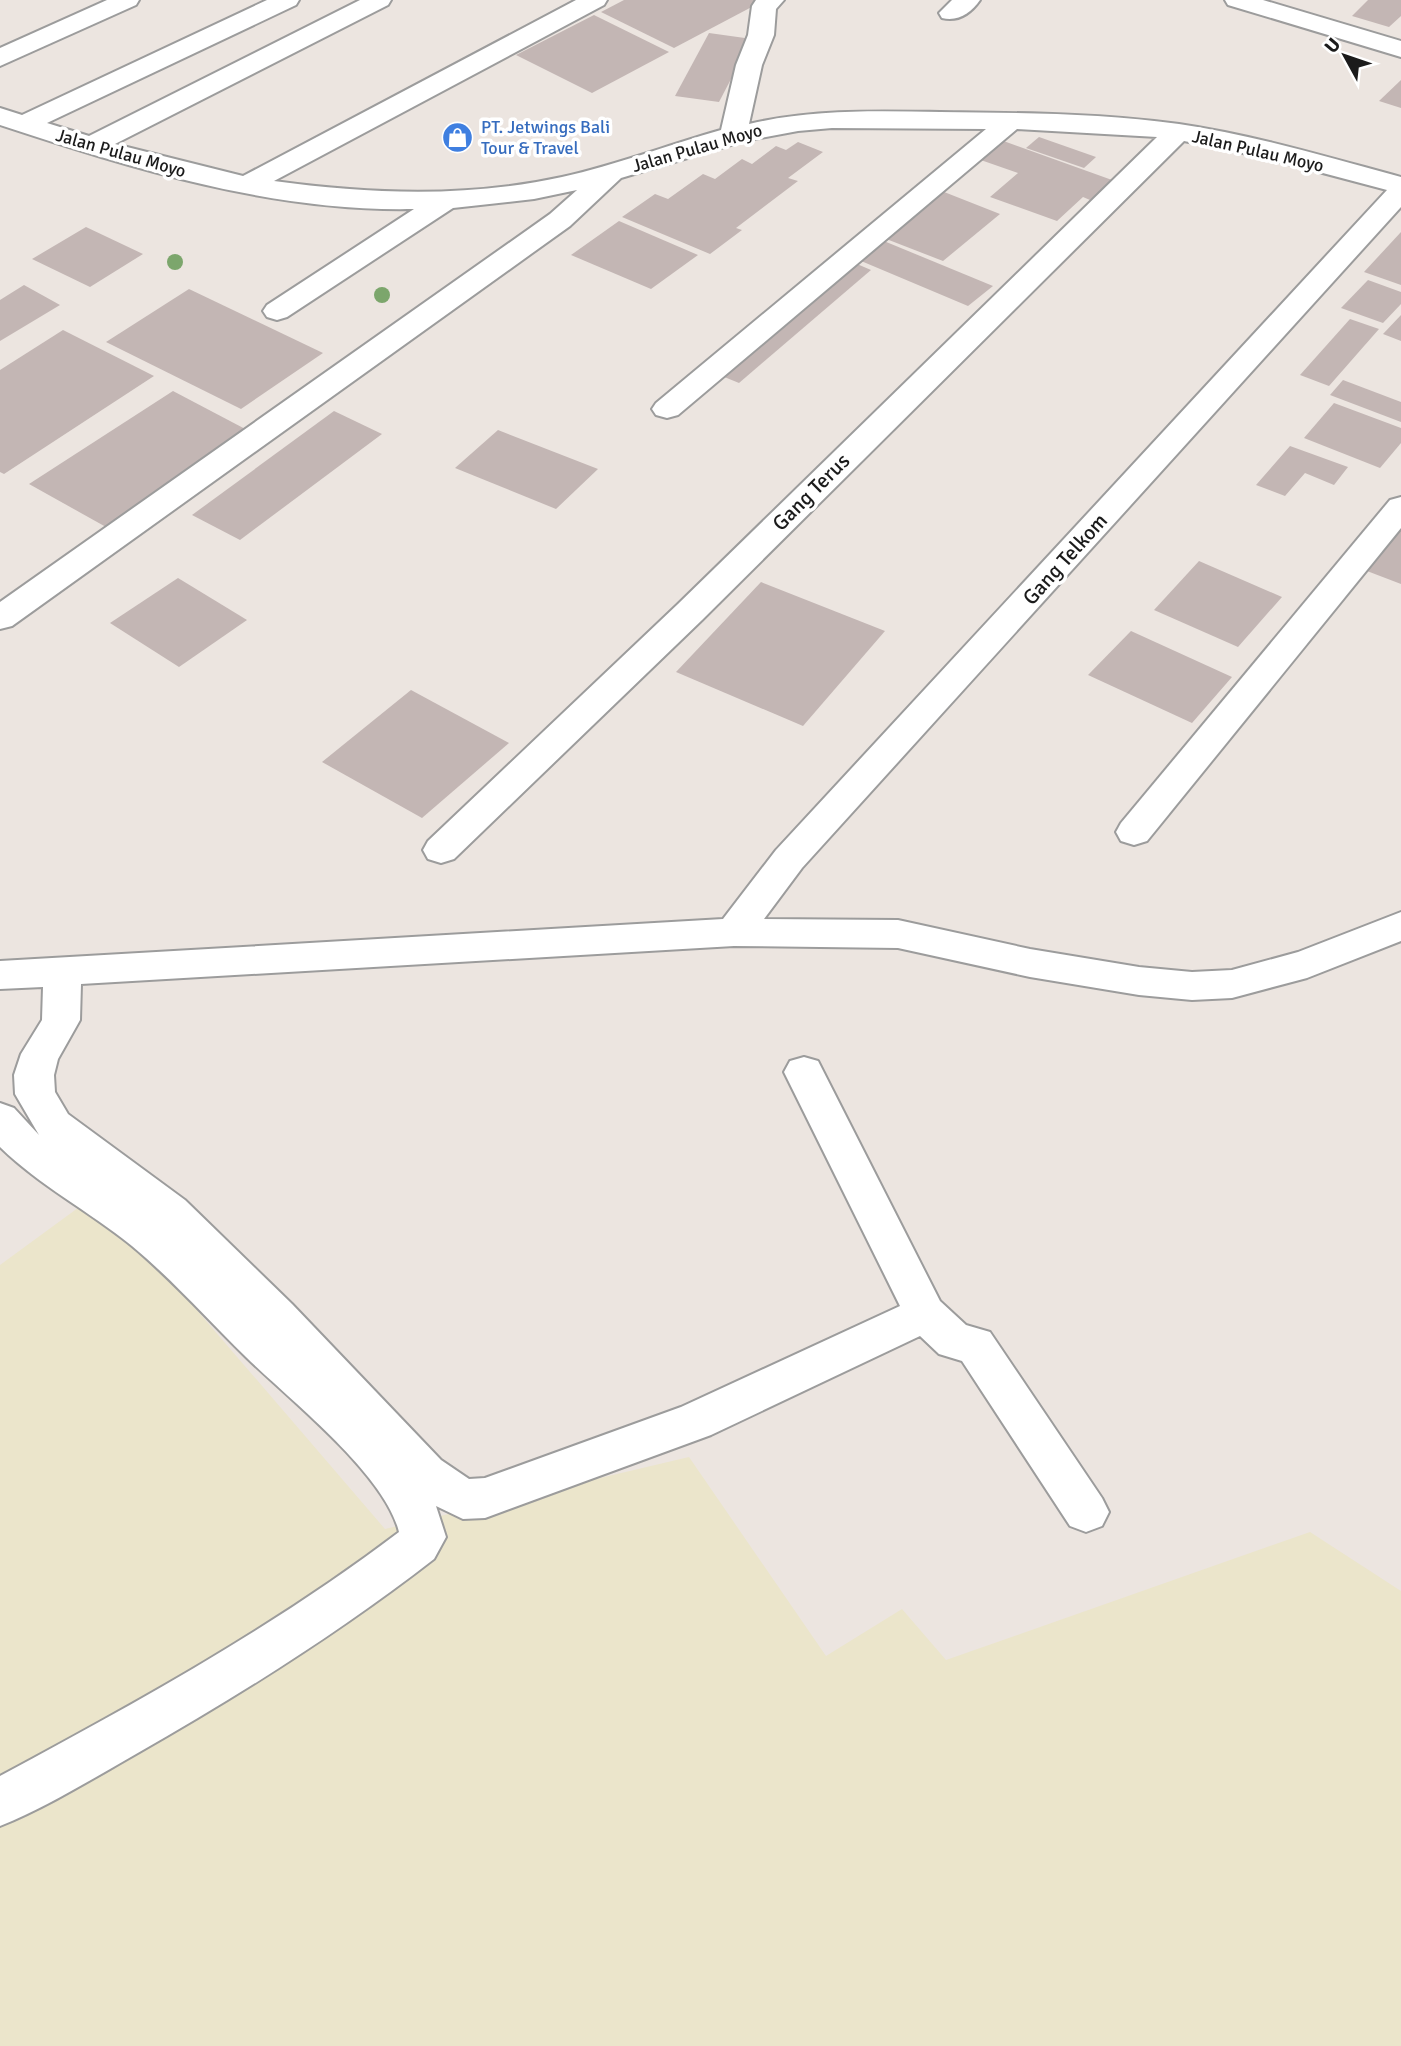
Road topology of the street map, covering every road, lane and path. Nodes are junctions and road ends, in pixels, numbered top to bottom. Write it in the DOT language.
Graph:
graph roads {
  1 [pos="127,0"];
  2 [pos="287,0"];
  3 [pos="379,0"];
  4 [pos="595,0"];
  5 [pos="772,0"];
  6 [pos="1237,0"];
  7 [pos="1401,49"];
  8 [pos="0,58"];
  9 [pos="7,120"];
  10 [pos="1011,121"];
  11 [pos="1178,132"];
  12 [pos="733,137"];
  13 [pos="93,145"];
  14 [pos="613,171"];
  15 [pos="1401,185"];
  16 [pos="244,186"];
  17 [pos="1401,191"];
  18 [pos="445,201"];
  19 [pos="277,311"];
  20 [pos="667,409"];
  21 [pos="1401,507"];
  22 [pos="0,618"];
  23 [pos="1134,832"];
  24 [pos="441,850"];
  25 [pos="1401,926"];
  26 [pos="734,932"];
  27 [pos="0,975"];
  28 [pos="62,993"];
  29 [pos="804,1072"];
  30 [pos="0,1119"];
  31 [pos="925,1314"];
  32 [pos="1086,1511"];
  33 [pos="0,1801"];
  1 -- 8 [label="street"];
  2 -- 9 [label="street"];
  3 -- 13 [label="street"];
  4 -- 16 [label="street"];
  5 -- 12 [label="street"];
  6 -- 7 [label="street"];
  9 -- 13 [label="street, Jalan Pulau Moyo"];
  10 -- 11 [label="street, Jalan Pulau Moyo"];
  10 -- 12 [label="street, Jalan Pulau Moyo"];
  10 -- 20 [label="street"];
  11 -- 15 [label="street, Jalan Pulau Moyo"];
  11 -- 24 [label="street, Gang Terus"];
  12 -- 14 [label="street, Jalan Pulau Moyo"];
  13 -- 16 [label="street, Jalan Pulau Moyo"];
  14 -- 18 [label="street, Jalan Pulau Moyo"];
  14 -- 22 [label="street"];
  16 -- 18 [label="street, Jalan Pulau Moyo"];
  17 -- 26 [label="street, Gang Telkom"];
  18 -- 19 [label="street"];
  21 -- 23 [label="street"];
  25 -- 26 [label="street"];
  26 -- 28 [label="street"];
  27 -- 28 [label="street"];
  28 -- 31 [label="street"];
  29 -- 31 [label="street"];
  30 -- 33 [label="street"];
  31 -- 32 [label="street"];
}
